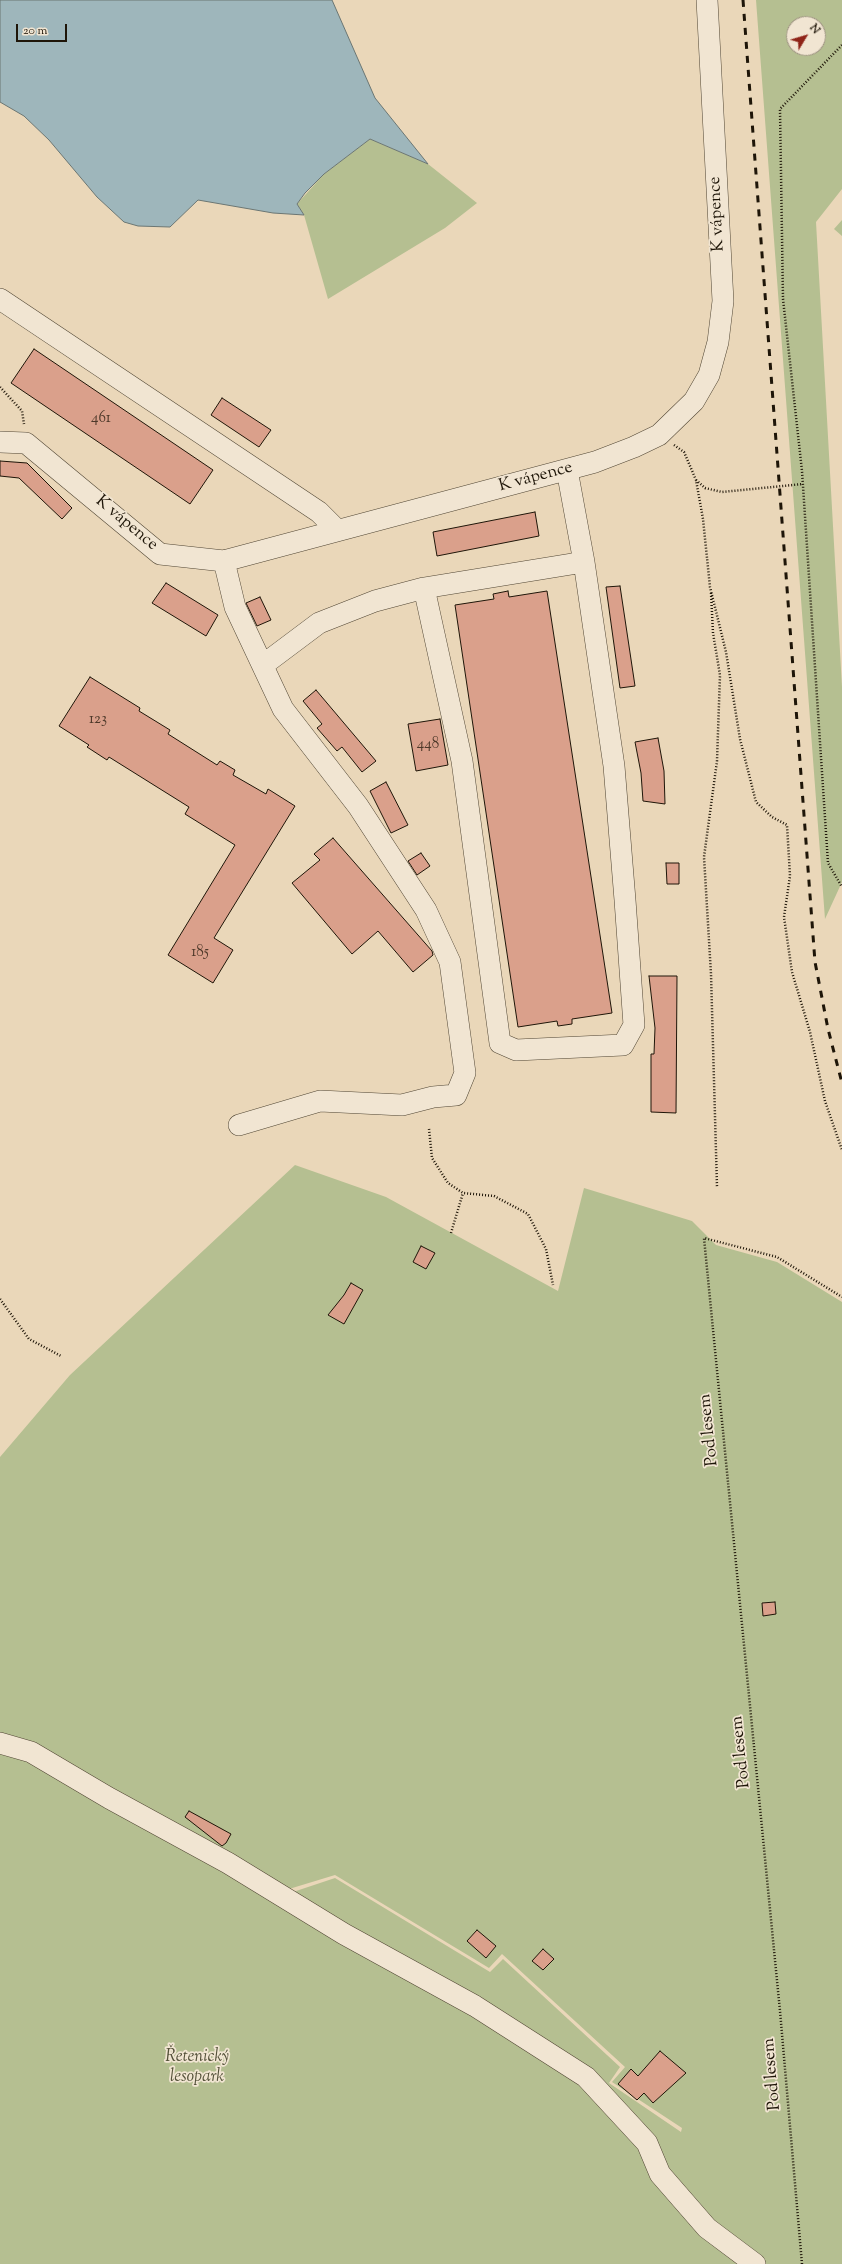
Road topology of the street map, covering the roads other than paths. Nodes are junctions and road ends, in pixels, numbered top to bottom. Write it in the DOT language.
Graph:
graph roads {
  1 [pos="707,0"];
  2 [pos="0,299"];
  3 [pos="0,442"];
  4 [pos="567,470"];
  5 [pos="337,530"];
  6 [pos="224,561"];
  7 [pos="584,562"];
  8 [pos="424,588"];
  9 [pos="263,665"];
  10 [pos="239,1125"];
  11 [pos="0,1743"];
  12 [pos="755,2264"];
  1 -- 4 [label="street, K vápence"];
  2 -- 5 [label="street"];
  3 -- 6 [label="street, K vápence"];
  4 -- 5 [label="street, K vápence"];
  4 -- 7 [label="street"];
  5 -- 6 [label="street, K vápence"];
  6 -- 9 [label="street"];
  7 -- 8 [label="street"];
  7 -- 8 [label="street"];
  8 -- 9 [label="street"];
  9 -- 10 [label="street"];
  11 -- 12 [label="street"];
}
